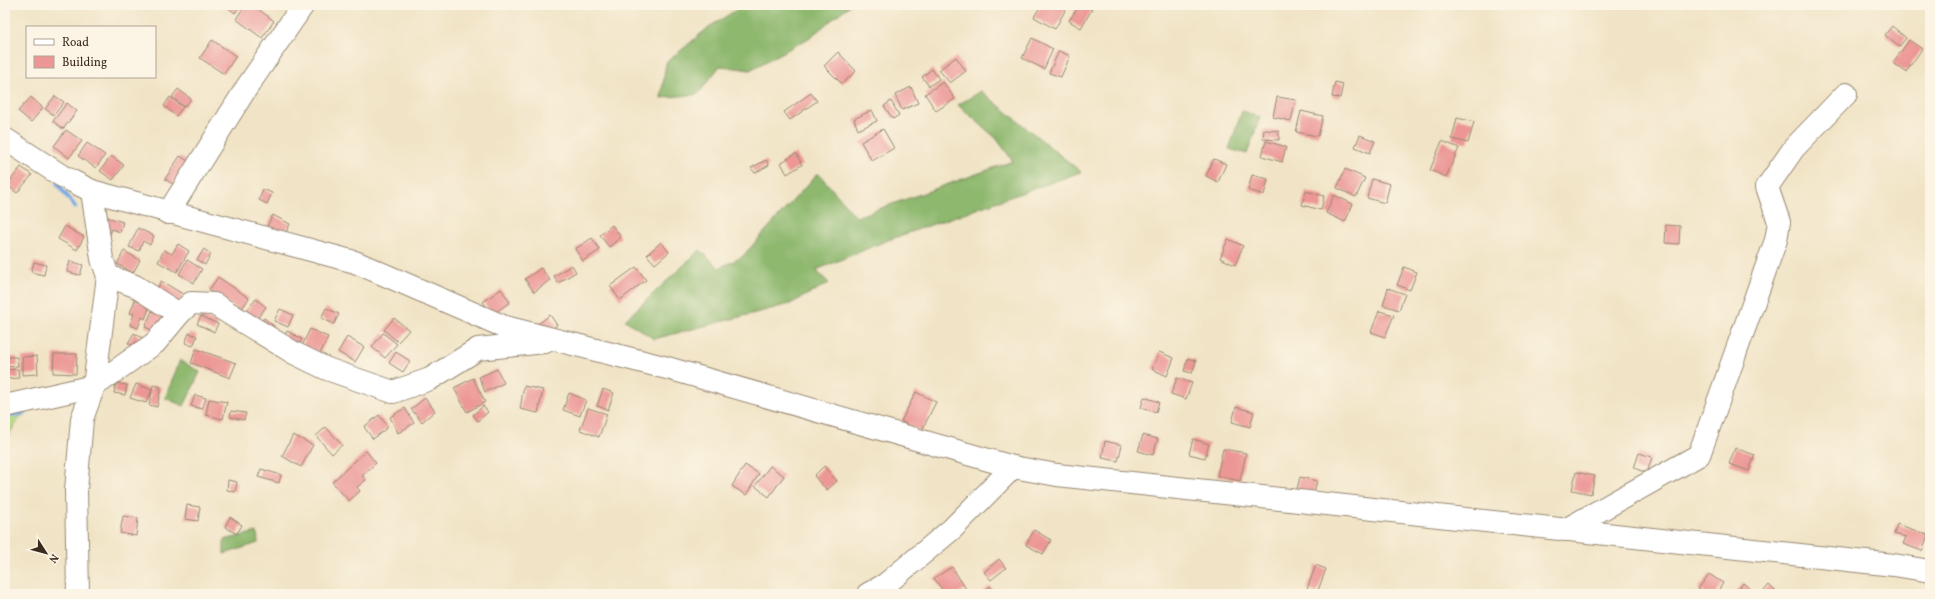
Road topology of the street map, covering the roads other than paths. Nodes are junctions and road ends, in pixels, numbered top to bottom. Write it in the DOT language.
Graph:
graph roads {
  1 [pos="303,5"];
  2 [pos="1846,94"];
  3 [pos="5,139"];
  4 [pos="92,191"];
  5 [pos="168,213"];
  6 [pos="108,276"];
  7 [pos="179,314"];
  8 [pos="560,341"];
  9 [pos="94,386"];
  10 [pos="5,406"];
  11 [pos="1013,467"];
  12 [pos="1566,530"];
  13 [pos="1930,571"];
  14 [pos="78,594"];
  15 [pos="868,594"];
  1 -- 5 [label="street"];
  2 -- 12 [label="street"];
  3 -- 4 [label="street"];
  4 -- 5 [label="street"];
  4 -- 6 [label="street"];
  5 -- 8 [label="street"];
  6 -- 7 [label="street"];
  6 -- 9 [label="street"];
  7 -- 8 [label="street"];
  7 -- 9 [label="street"];
  8 -- 11 [label="street"];
  9 -- 10 [label="street"];
  9 -- 14 [label="street"];
  11 -- 12 [label="street"];
  11 -- 15 [label="street"];
  12 -- 13 [label="street"];
}
